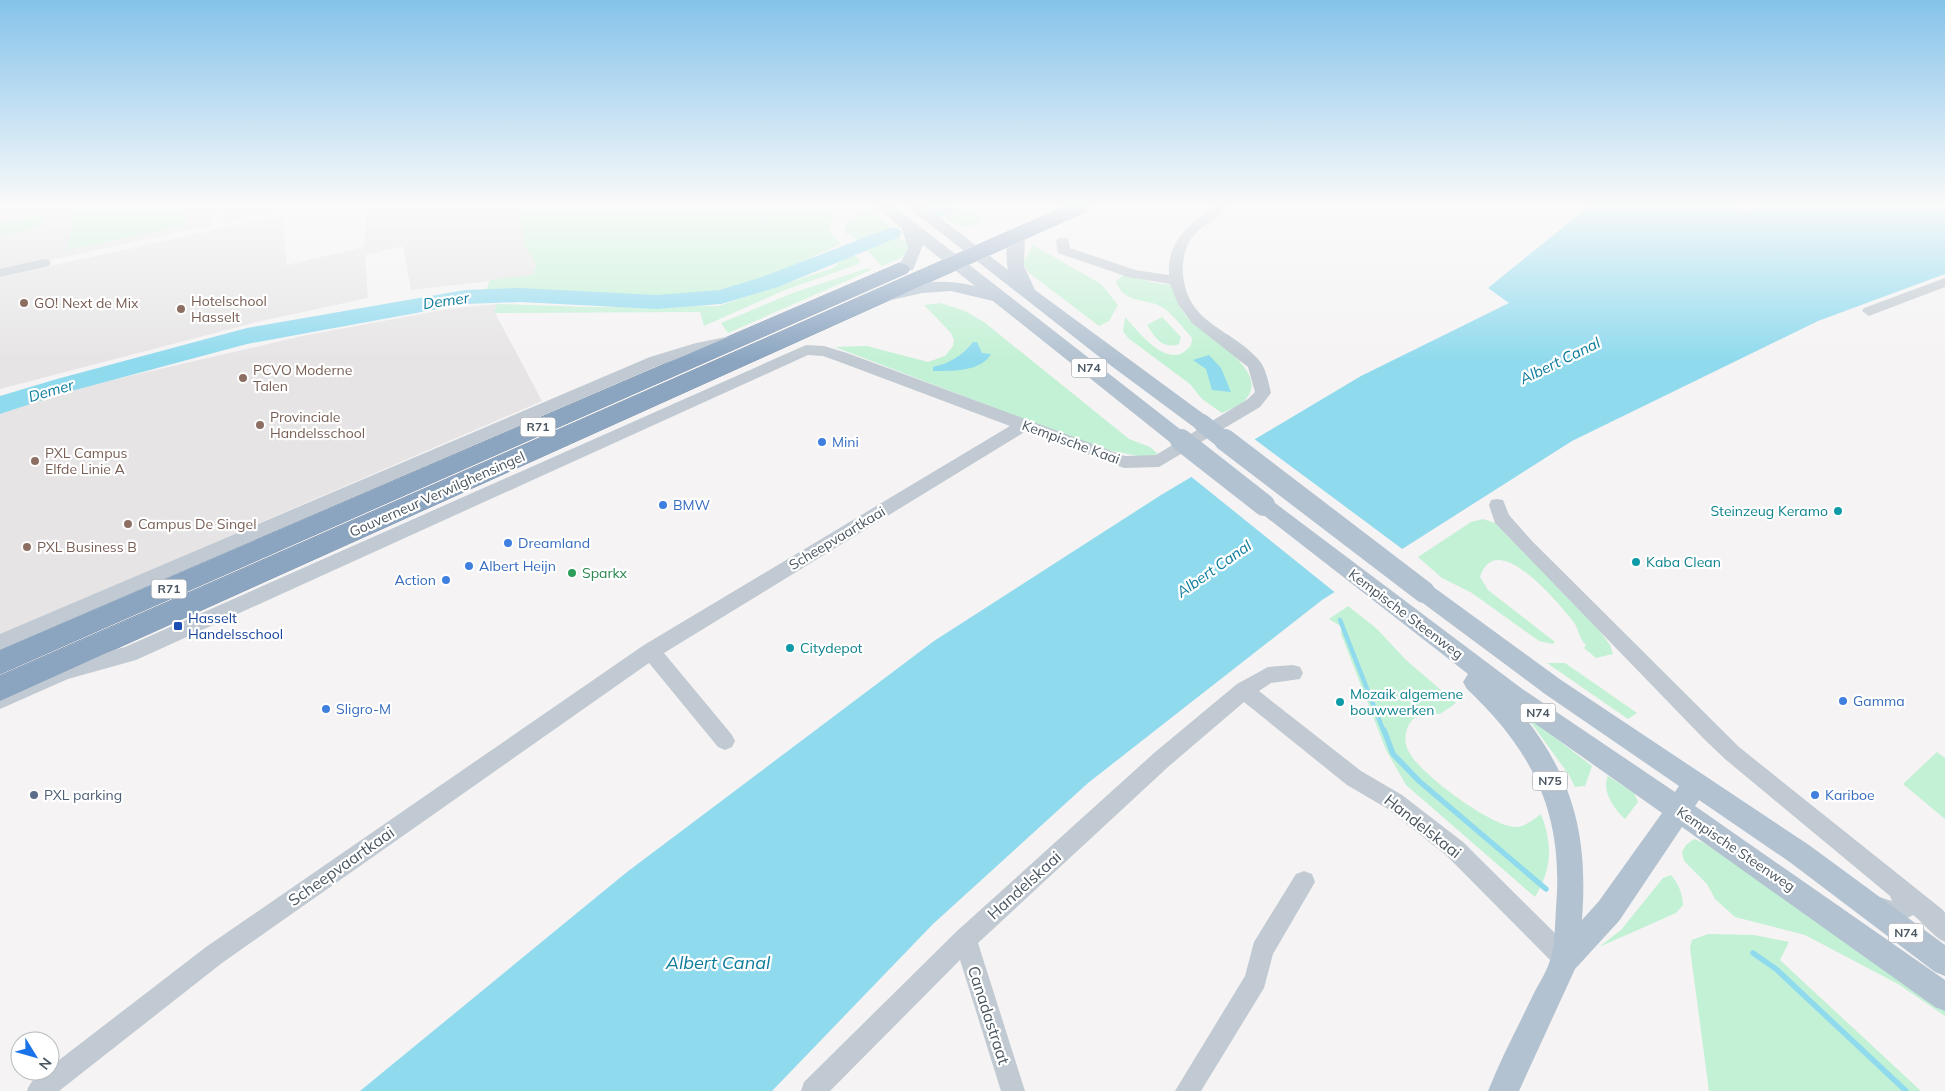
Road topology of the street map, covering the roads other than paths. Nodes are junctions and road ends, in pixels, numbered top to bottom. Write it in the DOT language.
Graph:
graph roads {
  1 [pos="911,258"];
  2 [pos="944,258"];
  3 [pos="946,258"];
  4 [pos="949,258"];
  5 [pos="982,258"];
  6 [pos="1014,258"];
  7 [pos="1085,258"];
  8 [pos="1178,258"];
  9 [pos="44,263"];
  10 [pos="907,266"];
  11 [pos="0,273"];
  12 [pos="1176,280"];
  13 [pos="1945,282"];
  14 [pos="1031,297"];
  15 [pos="879,298"];
  16 [pos="1000,298"];
  17 [pos="1869,311"];
  18 [pos="737,340"];
  19 [pos="842,357"];
  20 [pos="1024,425"];
  21 [pos="1497,505"];
  22 [pos="190,561"];
  23 [pos="163,592"];
  24 [pos="1401,611"];
  25 [pos="0,642"];
  26 [pos="650,651"];
  27 [pos="0,662"];
  28 [pos="1293,673"];
  29 [pos="0,689"];
  30 [pos="1244,690"];
  31 [pos="0,700"];
  32 [pos="725,741"];
  33 [pos="1695,782"];
  34 [pos="1679,810"];
  35 [pos="1304,882"];
  36 [pos="1899,887"];
  37 [pos="1868,905"];
  38 [pos="1945,930"];
  39 [pos="965,940"];
  40 [pos="1565,959"];
  41 [pos="1945,962"];
  42 [pos="1945,997"];
  43 [pos="39,1091"];
  44 [pos="813,1091"];
  45 [pos="1013,1091"];
  46 [pos="1186,1091"];
  47 [pos="1503,1091"];
  1 -- 10 [label="main road"];
  2 -- 10 [label="highway, Gouverneur Verwilghensingel / R71"];
  3 -- 15 [label="highway, Gouverneur Verwilghensingel / R71"];
  4 -- 16 [label="main road, Kempische Steenweg / N74"];
  5 -- 14 [label="main road, Kempische Steenweg / N74"];
  6 -- 14 [label="main road"];
  7 -- 12 [label="street"];
  8 -- 12 [label="street, Kempische Kaai"];
  9 -- 11 [label="street"];
  10 -- 18 [label="highway, Gouverneur Verwilghensingel / R71"];
  12 -- 20 [label="street, Kempische Kaai"];
  13 -- 17 [label="street"];
  14 -- 33 [label="main road, Kempische Steenweg / N74, bridge"];
  15 -- 16 [label="main road"];
  15 -- 29 [label="highway, Gouverneur Verwilghensingel / R71"];
  16 -- 24 [label="main road, Kempische Steenweg / N74, bridge"];
  18 -- 22 [label="street, Gouverneur Verwilghensingel"];
  18 -- 23 [label="highway, Gouverneur Verwilghensingel / R71"];
  19 -- 20 [label="street, Kempische Kaai"];
  19 -- 31 [label="street, Gouverneur Verwilghensingel"];
  20 -- 26 [label="street, Scheepvaartkaai"];
  21 -- 36 [label="street"];
  22 -- 23 [label="street, Gouverneur Verwilghensingel"];
  22 -- 25 [label="street, Gouverneur Verwilghensingel"];
  23 -- 27 [label="highway, Gouverneur Verwilghensingel / R71"];
  24 -- 34 [label="main road, Kempische Steenweg / N74"];
  24 -- 40 [label="main road, N75"];
  26 -- 32 [label="street"];
  26 -- 43 [label="street, Scheepvaartkaai"];
  28 -- 30 [label="street, Handelskaai"];
  30 -- 39 [label="street, Handelskaai"];
  30 -- 40 [label="street, Handelskaai"];
  33 -- 34 [label="main road, N75"];
  33 -- 37 [label="main road, Kempische Steenweg / N74"];
  34 -- 40 [label="main road, N75"];
  34 -- 42 [label="main road, Kempische Steenweg / N74"];
  35 -- 46 [label="street"];
  36 -- 37 [label="street"];
  36 -- 38 [label="street"];
  37 -- 41 [label="main road, Kempische Steenweg / N74"];
  39 -- 44 [label="street, Handelskaai"];
  39 -- 45 [label="street, Canadastraat"];
  40 -- 47 [label="main road, N75"];
}
